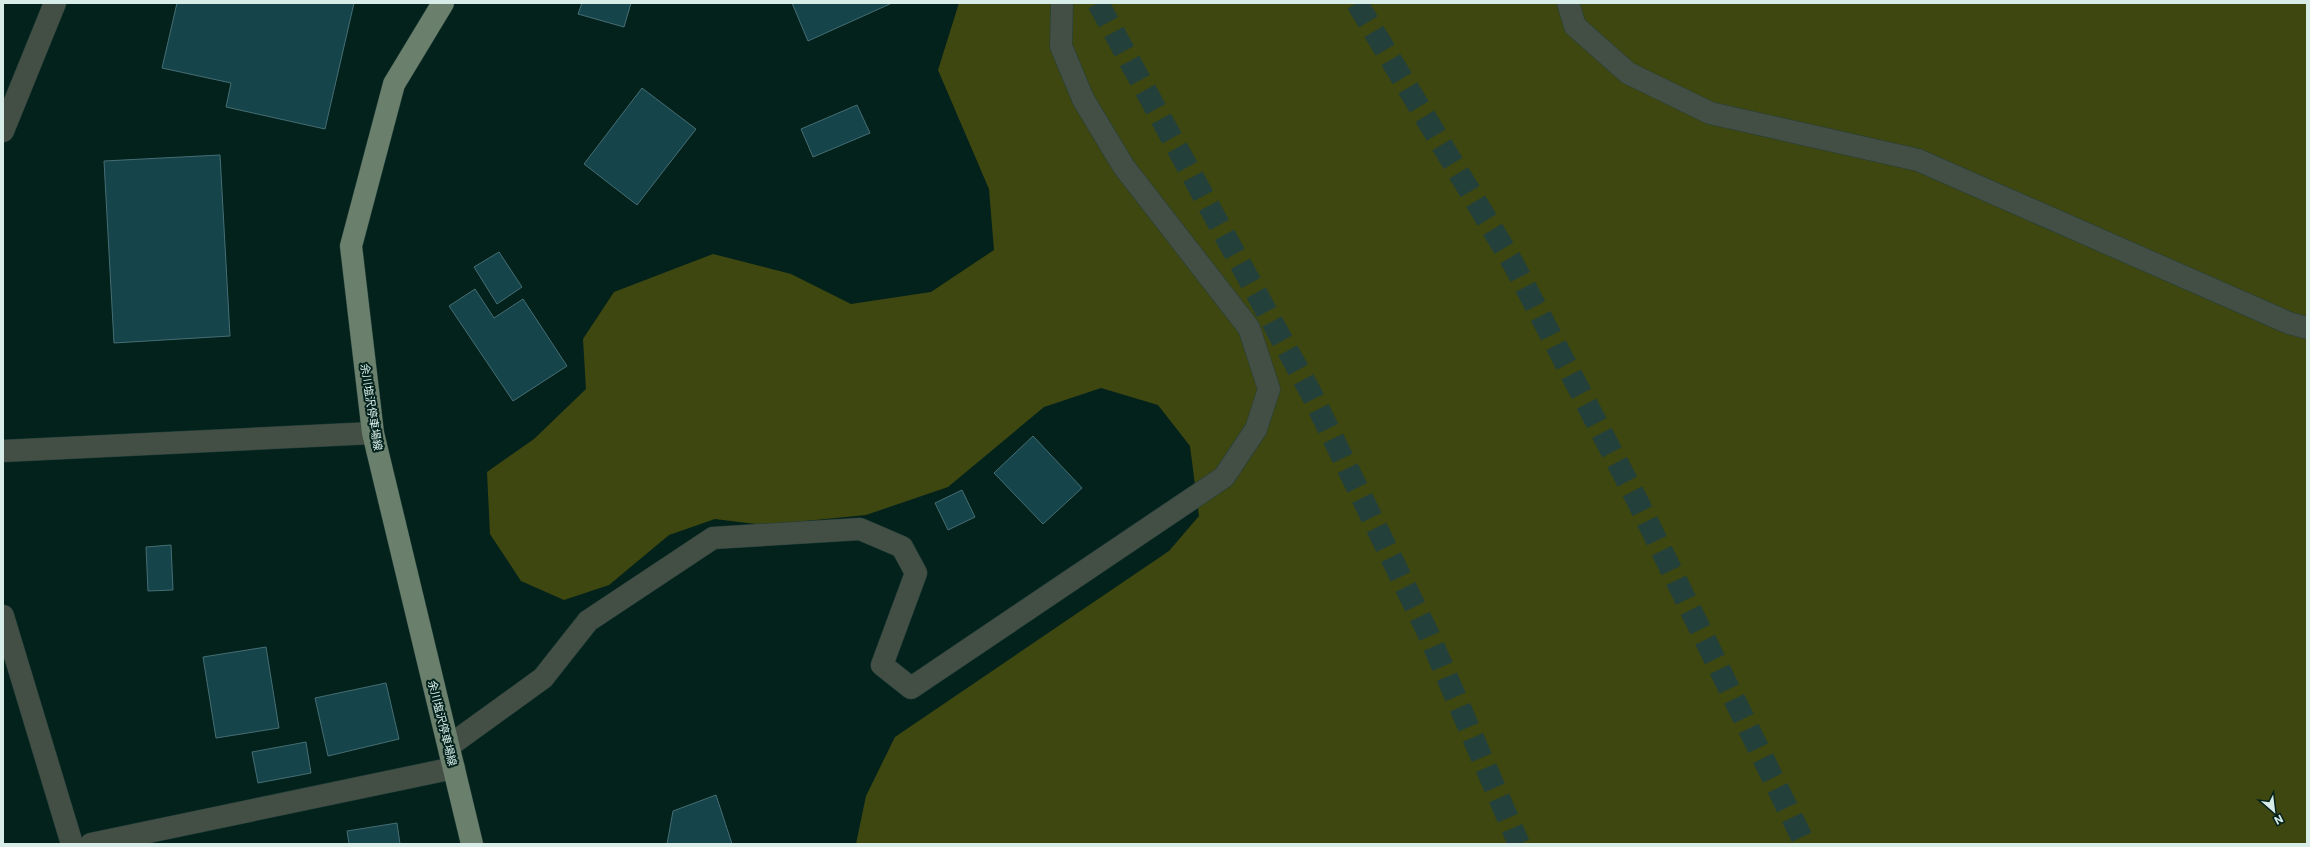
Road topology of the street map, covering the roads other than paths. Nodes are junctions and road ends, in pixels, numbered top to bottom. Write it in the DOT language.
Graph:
graph roads {
  1 [pos="54,3"];
  2 [pos="443,3"];
  3 [pos="1062,3"];
  4 [pos="1568,3"];
  5 [pos="3,131"];
  6 [pos="2307,328"];
  7 [pos="374,433"];
  8 [pos="3,451"];
  9 [pos="3,616"];
  10 [pos="449,746"];
  11 [pos="454,768"];
  12 [pos="72,844"];
  13 [pos="91,844"];
  14 [pos="472,844"];
  1 -- 5 [label="street"];
  2 -- 7 [label="main road, 余川塩沢停車場線"];
  3 -- 10 [label="street"];
  4 -- 6 [label="street"];
  7 -- 8 [label="street"];
  7 -- 10 [label="main road, 余川塩沢停車場線"];
  9 -- 12 [label="street"];
  10 -- 11 [label="main road, 余川塩沢停車場線"];
  11 -- 13 [label="street"];
  11 -- 14 [label="main road, 余川塩沢停車場線"];
}
